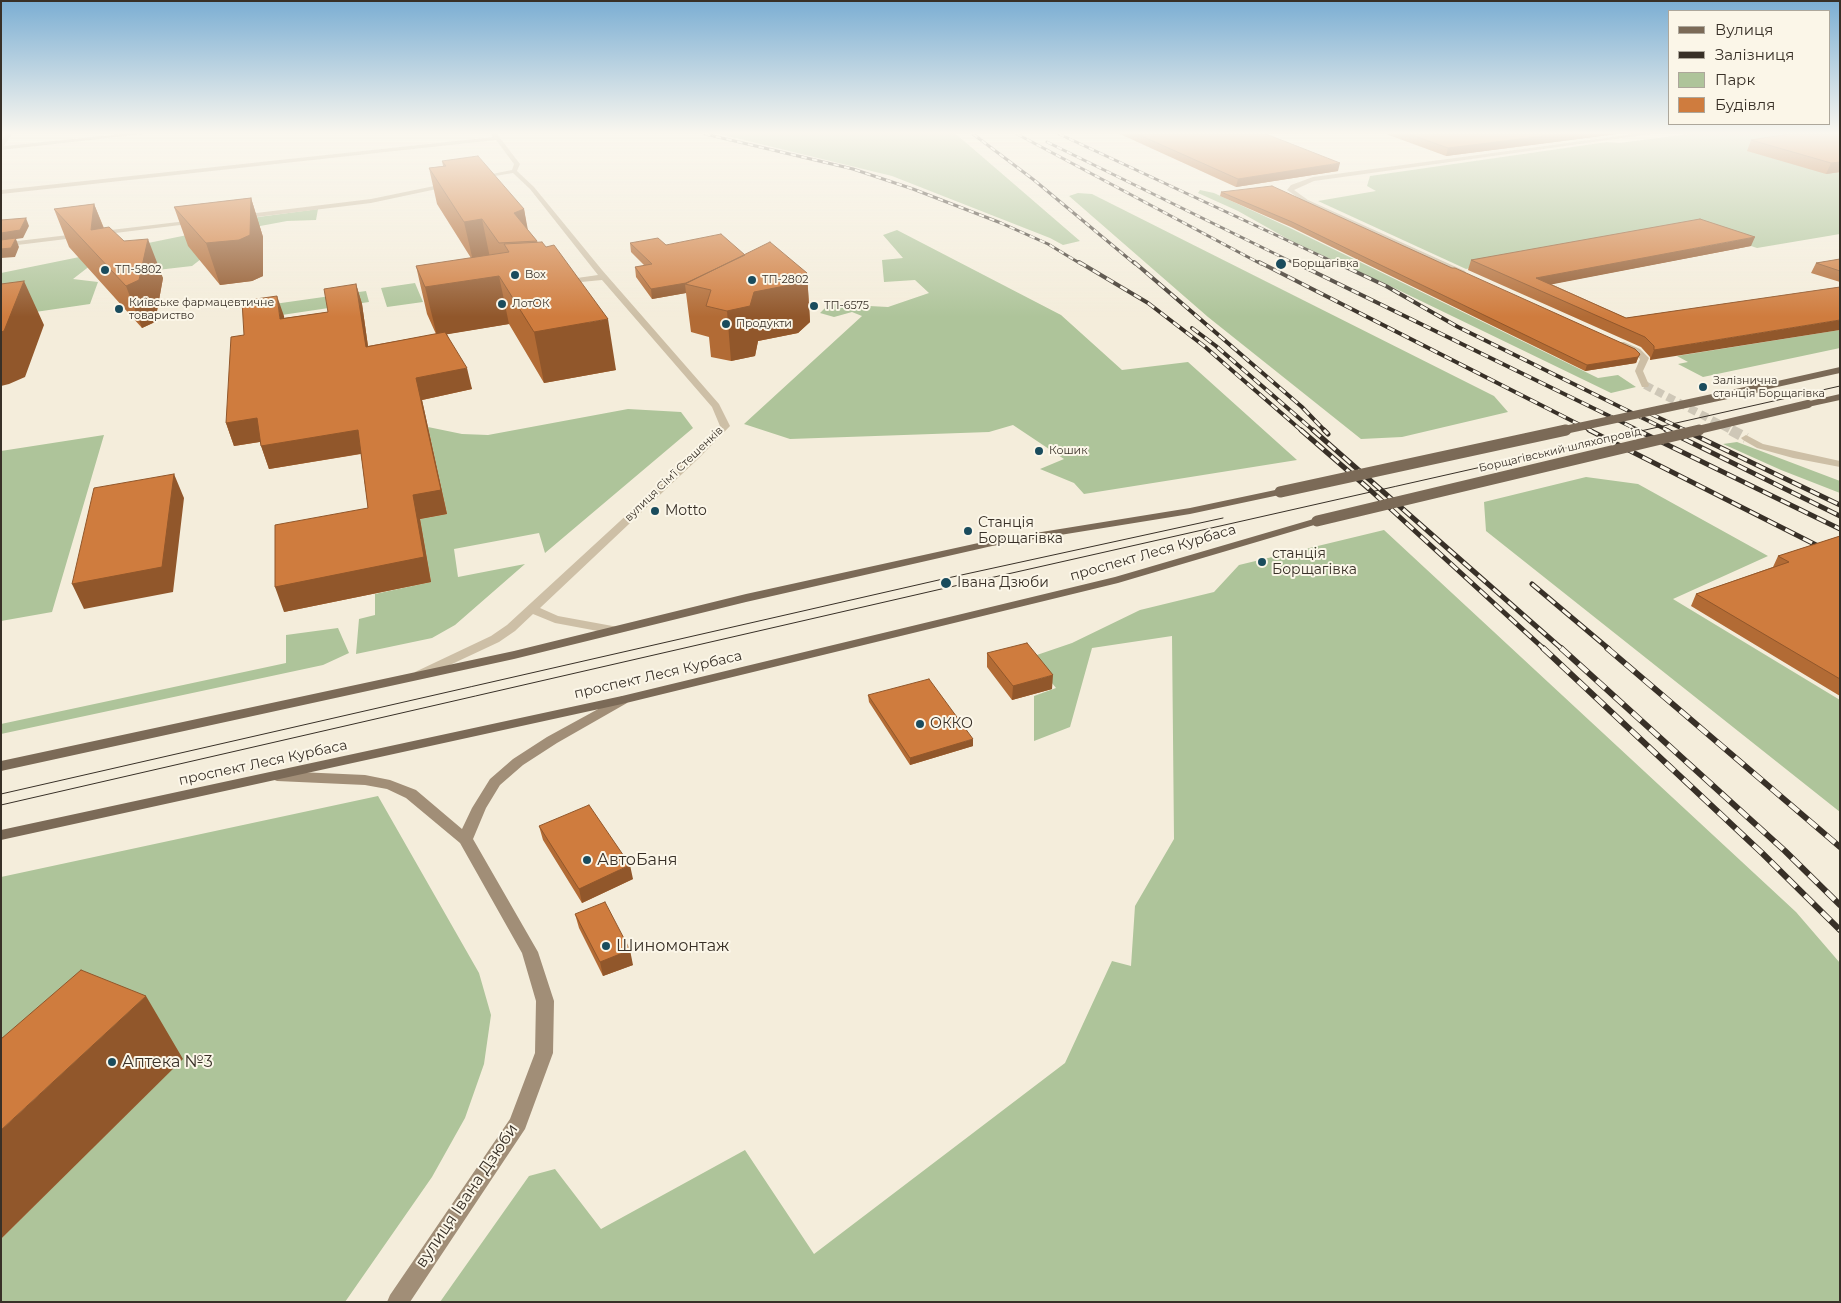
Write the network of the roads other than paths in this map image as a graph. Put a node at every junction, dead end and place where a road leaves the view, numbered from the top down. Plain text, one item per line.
1 (401, 195) edge
2 (538, 195) edge
3 (1295, 195) edge
4 (235, 217) edge
5 (206, 221) edge
6 (1, 245) edge
7 (604, 276) junction
8 (1470, 276) edge
9 (556, 283) edge
10 (1610, 339) edge
11 (1840, 370) edge
12 (1645, 385) dead end
13 (1840, 397) edge
14 (1746, 438) tunnel mouth
15 (1840, 464) edge
16 (1280, 492) joint
17 (1317, 521) joint
18 (533, 609) junction
19 (614, 630) junction
20 (419, 676) junction
21 (622, 700) junction
22 (1, 766) edge
23 (277, 776) junction
24 (2, 835) edge
25 (466, 838) junction
26 (396, 1302) edge

1 - 4 street
2 - 7 street, вулиця Сімʼї Стешенків
3 - 8 street
5 - 6 street
7 - 9 street
7 - 18 street, вулиця Сімʼї Стешенків
10 - 12 street
11 - 16 main road, Борщагівський шляхопровід, bridge
13 - 17 main road, Борщагівський шляхопровід, bridge
14 - 15 street
16 - 19 main road, проспект Леся Курбаса
17 - 21 main road, проспект Леся Курбаса
18 - 19 street
18 - 20 street, вулиця Сімʼї Стешенків
19 - 20 main road, проспект Леся Курбаса
20 - 22 main road, проспект Леся Курбаса
21 - 23 main road, проспект Леся Курбаса
21 - 25 main road
23 - 24 main road, проспект Леся Курбаса
23 - 25 main road, вулиця Івана Дзюби
25 - 26 main road, вулиця Івана Дзюби

